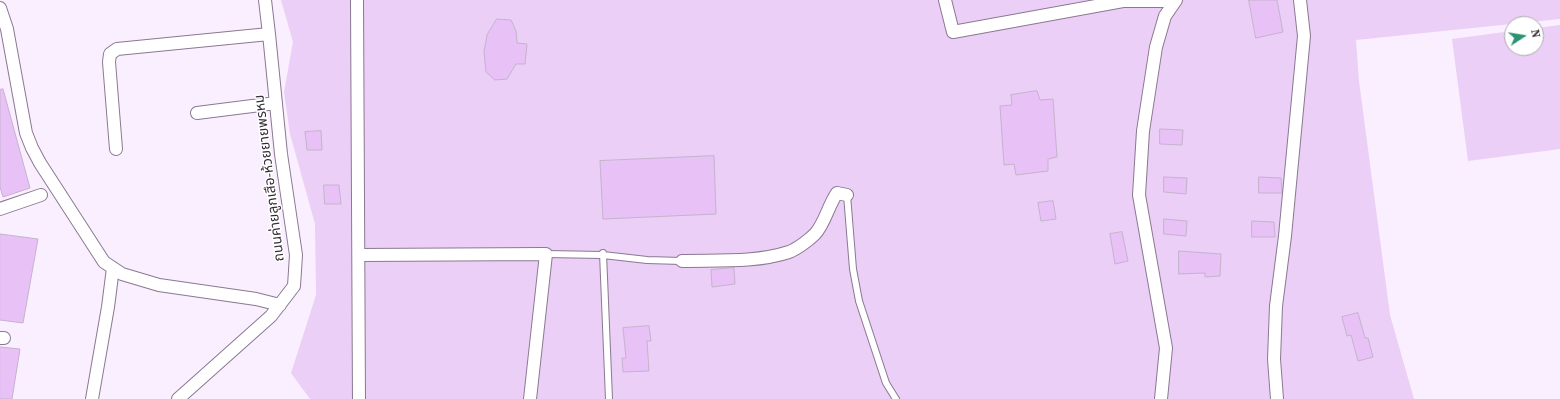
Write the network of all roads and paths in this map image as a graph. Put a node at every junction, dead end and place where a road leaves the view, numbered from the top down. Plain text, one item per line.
1 (265, 0) edge
2 (357, 0) edge
3 (945, 0) edge
4 (1175, 0) edge
5 (1300, 0) edge
6 (0, 8) edge
7 (269, 34) junction
8 (276, 102) junction
9 (197, 113) dead end
10 (116, 149) dead end
11 (847, 195) joint
12 (41, 196) dead end
13 (0, 209) edge
14 (546, 254) junction
15 (603, 254) junction
16 (359, 255) junction
17 (682, 261) joint
18 (113, 268) junction
19 (280, 304) junction
20 (92, 399) edge
21 (178, 399) edge
22 (359, 399) edge
23 (530, 399) edge
24 (609, 399) edge
25 (896, 399) edge
26 (1161, 399) edge
27 (1277, 399) edge

1 - 7 street, ถนนค่ายลูกเสึอ-ห้วยยายพรหม
2 - 16 street
3 - 4 street
4 - 26 street
5 - 27 street
6 - 18 street
7 - 8 street, ถนนค่ายลูกเสึอ-ห้วยยายพรหม
7 - 10 street
8 - 9 street
8 - 19 street, ถนนค่ายลูกเสึอ-ห้วยยายพรหม
11 - 17 street
11 - 25 lane
12 - 13 street
14 - 15 lane
14 - 16 street
14 - 23 street
15 - 17 lane
15 - 24 lane
16 - 22 street
18 - 19 street
18 - 20 street
19 - 21 street, ถนนค่ายลูกเสึอ-ห้วยยายพรหม

